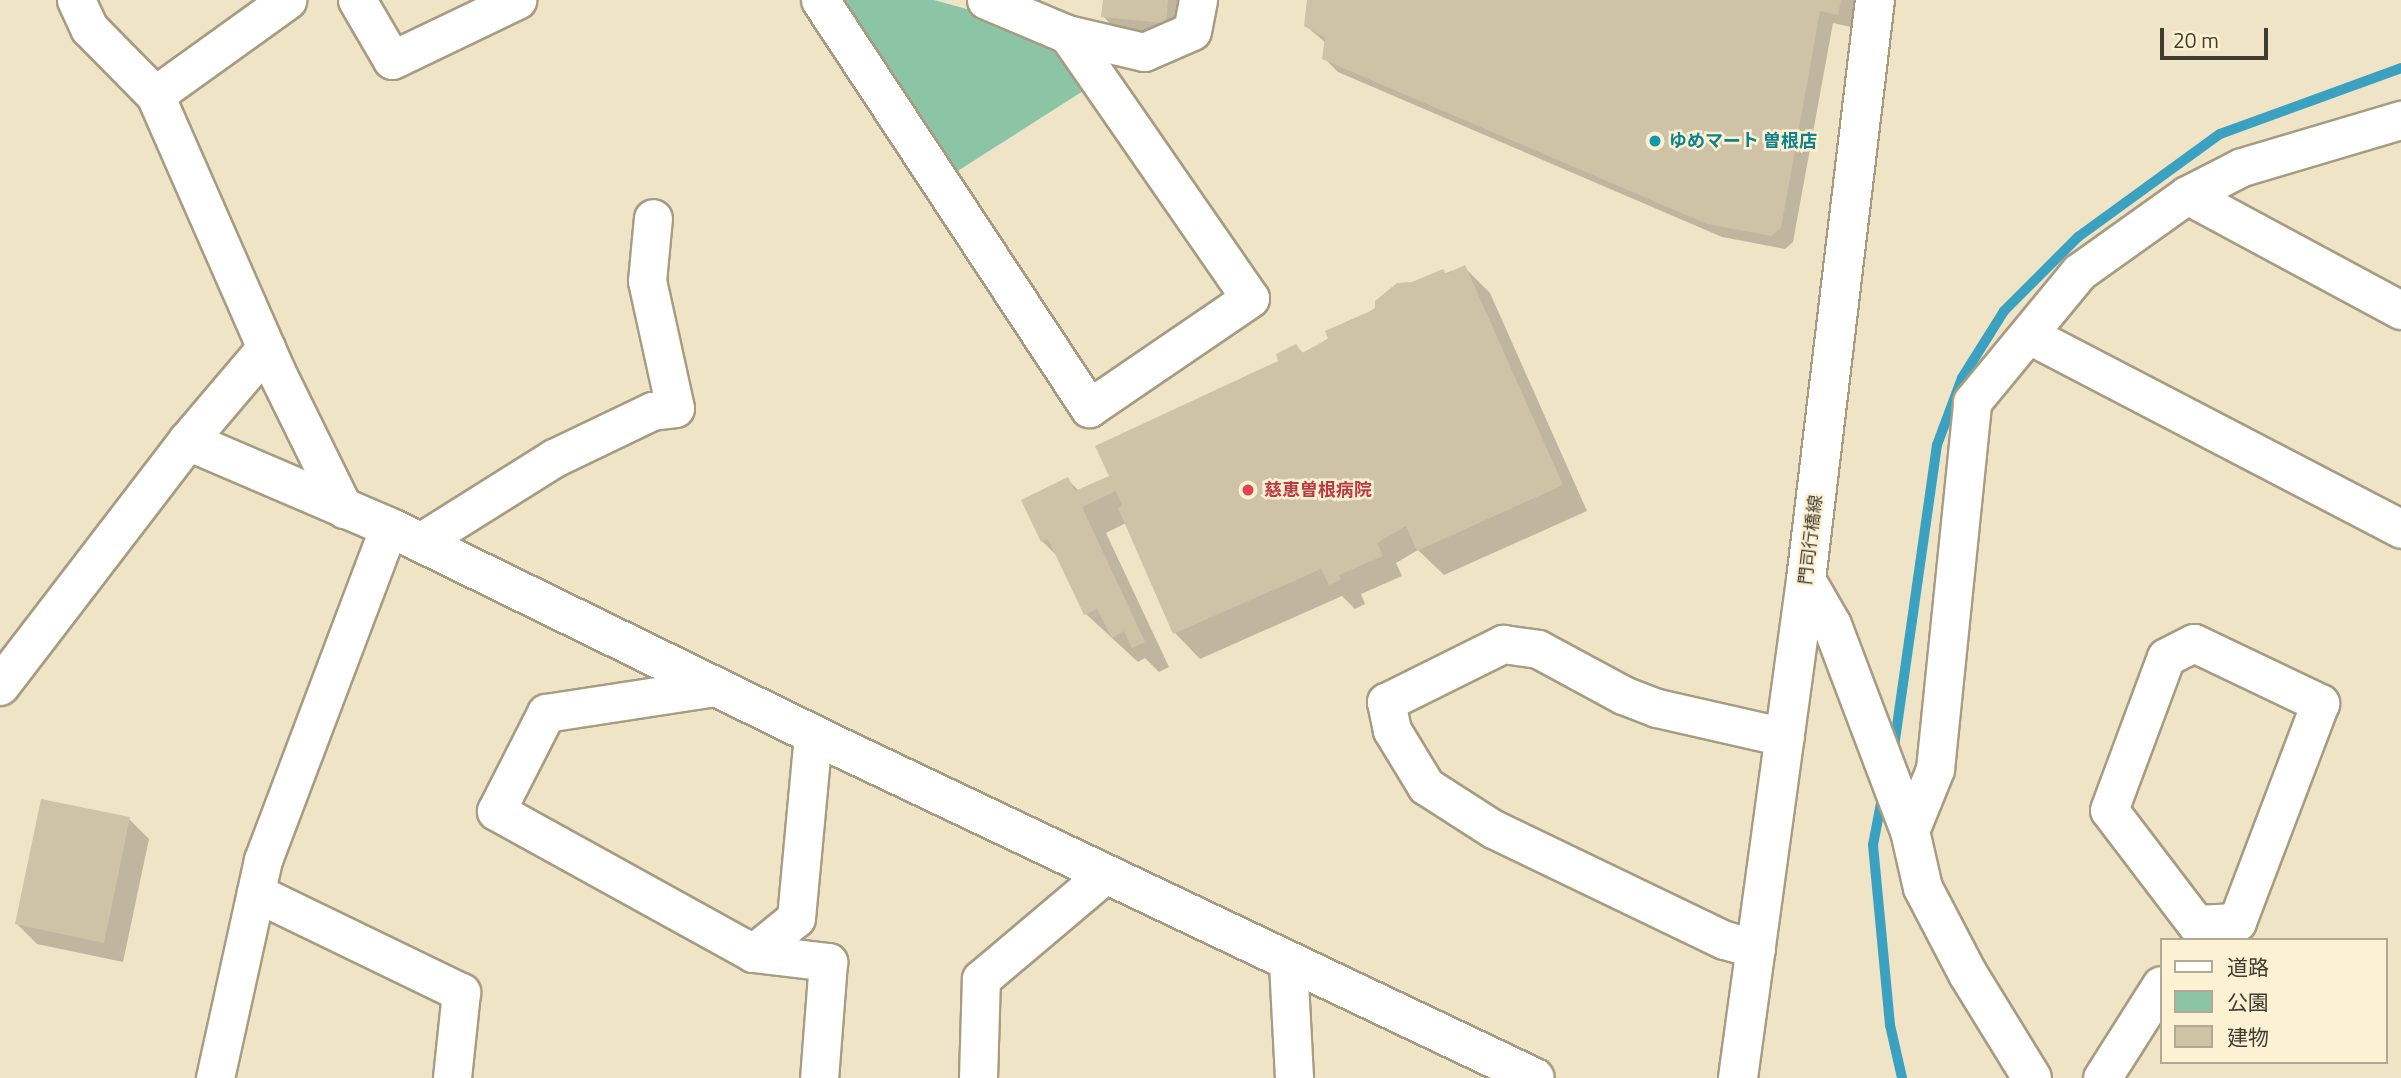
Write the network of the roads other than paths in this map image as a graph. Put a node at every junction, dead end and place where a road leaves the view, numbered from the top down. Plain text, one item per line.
1 (76, 0) edge
2 (287, 0) edge
3 (357, 0) edge
4 (517, 0) edge
5 (820, 0) edge
6 (986, 0) edge
7 (1198, 0) edge
8 (1875, 0) edge
9 (1067, 34) junction
10 (155, 95) junction
11 (2401, 120) edge
12 (2187, 195) junction
13 (653, 218) dead end
14 (2401, 310) edge
15 (2029, 335) junction
16 (266, 349) junction
17 (188, 441) junction
18 (344, 509) junction
19 (2401, 529) edge
20 (405, 535) junction
21 (1806, 580) junction
22 (0, 686) edge
23 (715, 687) junction
24 (813, 735) junction
25 (1784, 737) junction
26 (1907, 823) junction
27 (1104, 875) junction
28 (256, 893) junction
29 (2192, 932) edge
30 (1756, 949) junction
31 (753, 953) junction
32 (1288, 963) junction
33 (2160, 987) edge
34 (215, 1078) edge
35 (452, 1078) edge
36 (819, 1078) edge
37 (978, 1078) edge
38 (1294, 1078) edge
39 (1535, 1078) edge
40 (1738, 1078) edge
41 (2032, 1078) edge
42 (2102, 1078) edge

1 - 10 street
2 - 10 street
3 - 4 street
5 - 9 street
6 - 9 street
7 - 9 street
8 - 21 street, 門司行橋線
10 - 16 street
11 - 12 street
12 - 14 street
12 - 15 street
13 - 20 street
15 - 19 street
15 - 26 street
16 - 17 street
16 - 18 street
17 - 18 street
17 - 22 street
18 - 20 street
20 - 23 street
20 - 28 street
21 - 25 street, 門司行橋線
21 - 26 street
23 - 24 street
23 - 31 street
24 - 27 street
24 - 31 street
25 - 30 street, 門司行橋線
25 - 30 street
26 - 41 street
27 - 32 street
27 - 37 street
28 - 34 street
28 - 35 street
29 - 29 street
30 - 40 street, 門司行橋線
31 - 36 street
32 - 38 street
32 - 39 street
33 - 42 street

